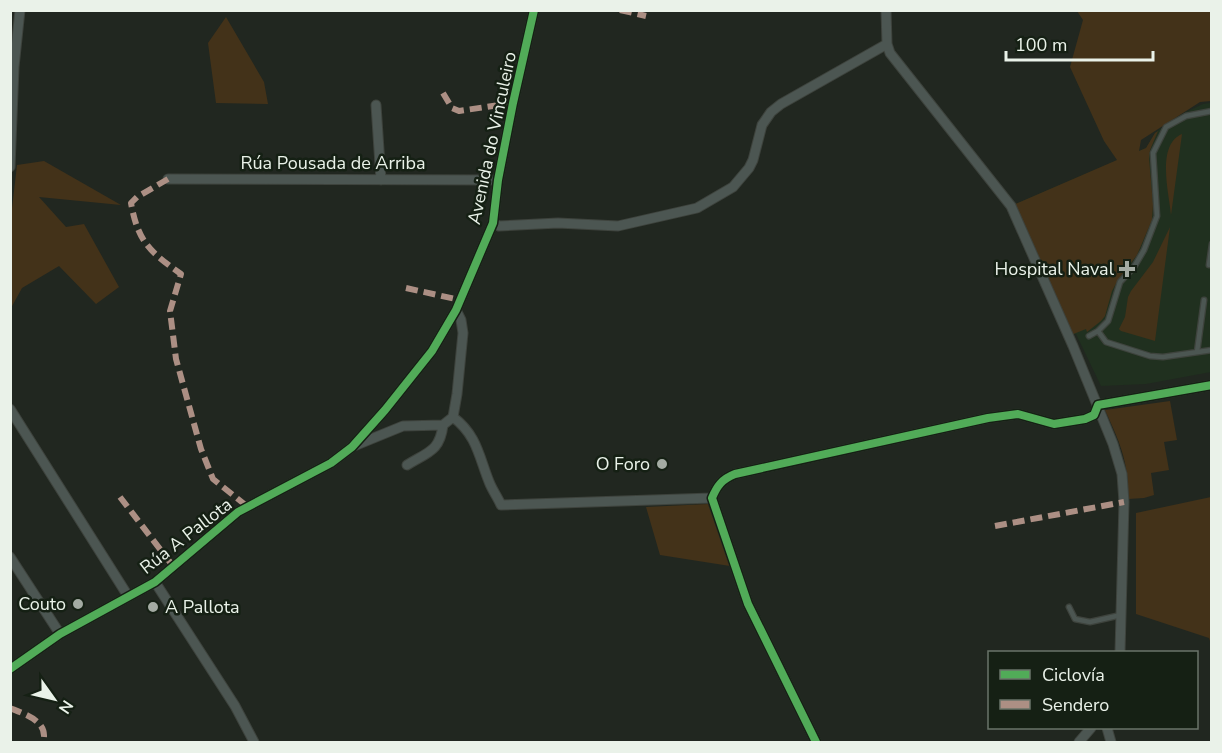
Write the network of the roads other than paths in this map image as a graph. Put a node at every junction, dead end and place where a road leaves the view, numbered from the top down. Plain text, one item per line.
1 (20, 10) edge
2 (534, 10) edge
3 (886, 10) edge
4 (887, 44) junction
5 (12, 67) edge
6 (376, 105) dead end
7 (1212, 111) edge
8 (10, 167) edge
9 (168, 179) dead end
10 (381, 180) junction
11 (498, 180) junction
12 (493, 223) junction
13 (1212, 244) edge
14 (1209, 265) dead end
15 (1204, 300) dead end
16 (456, 310) junction
17 (1098, 331) junction
18 (1089, 336) dead end
19 (1212, 350) edge
20 (1197, 352) junction
21 (1212, 385) edge
22 (1098, 405) junction
23 (10, 410) edge
24 (453, 417) junction
25 (443, 425) junction
26 (352, 447) junction
27 (407, 465) dead end
28 (712, 498) junction
29 (10, 557) edge
30 (155, 582) junction
31 (128, 596) junction
32 (1069, 607) dead end
33 (1121, 615) junction
34 (60, 634) junction
35 (1120, 651) edge
36 (10, 669) edge
37 (1090, 729) edge
38 (254, 742) edge
39 (816, 742) edge
40 (1080, 742) edge

1 - 5 street
2 - 11 street, Avenida do Vinculeiro
3 - 4 street
4 - 12 street
4 - 22 street
5 - 8 street
6 - 10 street
7 - 17 lane
9 - 10 street, Rúa Pousada de Arriba
10 - 11 street, Rúa Pousada de Arriba
11 - 12 street, Avenida do Vinculeiro
12 - 16 street, Avenida do Vinculeiro
13 - 14 lane
15 - 20 lane
16 - 24 street
16 - 26 street, Avenida do Vinculeiro
17 - 18 lane
17 - 20 lane
19 - 20 lane
21 - 22 street
22 - 28 street
22 - 33 street
23 - 31 street
24 - 25 street
24 - 28 street
25 - 26 street
25 - 27 street
26 - 30 street, Rúa A Pallota
28 - 39 street
29 - 34 street
30 - 31 street, Rúa A Pallota
30 - 38 street
31 - 34 street, Rúa A Pallota
32 - 33 lane
33 - 35 street
34 - 36 street, Rúa A Pallota
37 - 40 street

